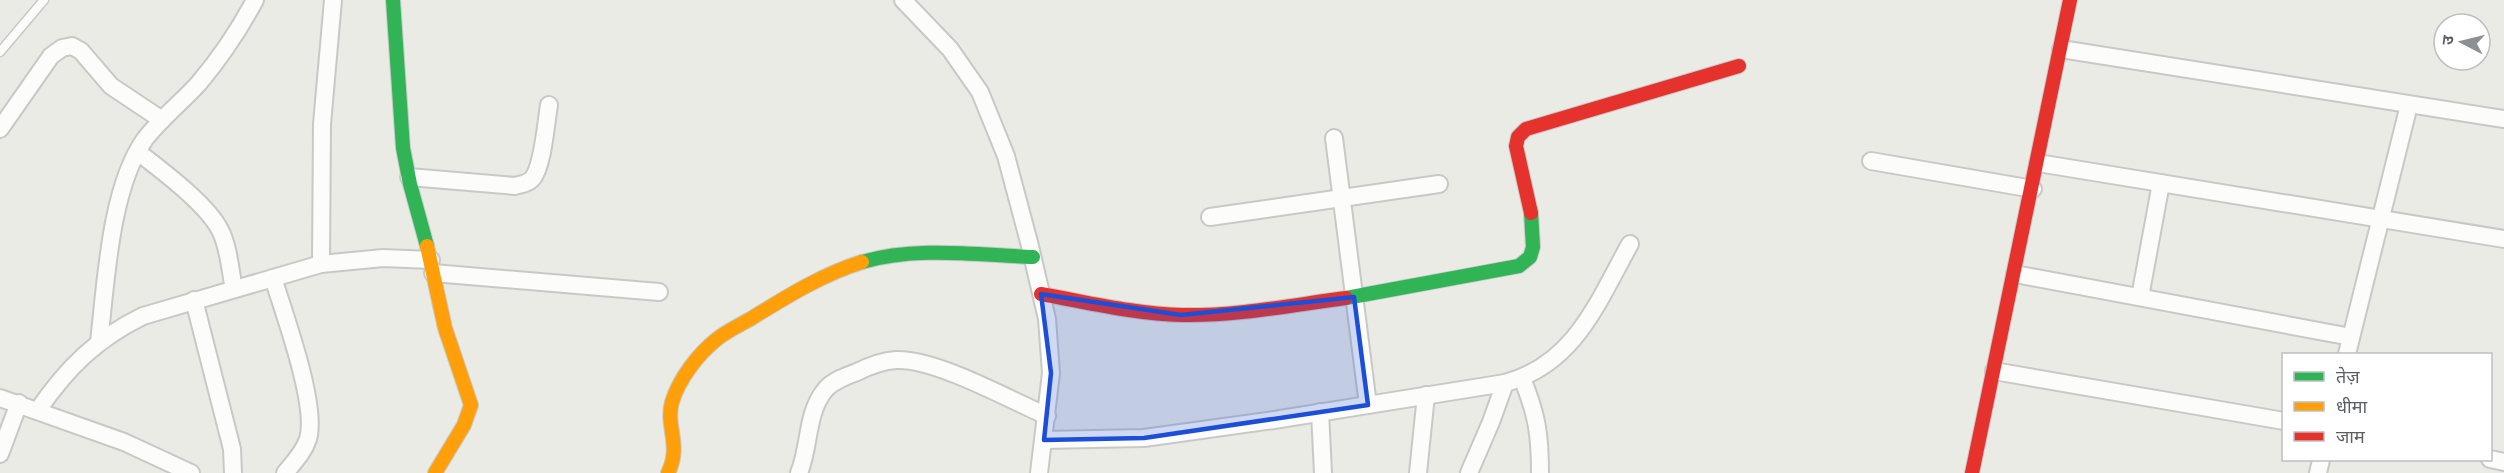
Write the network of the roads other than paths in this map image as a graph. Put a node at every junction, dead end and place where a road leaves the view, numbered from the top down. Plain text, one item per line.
1 (44, 0) edge
2 (255, 0) edge
3 (333, 0) edge
4 (393, 0) edge
5 (903, 0) edge
6 (2070, 0) edge
7 (2061, 49) junction
8 (0, 52) edge
9 (1739, 66) dead end
10 (549, 105) dead end
11 (2409, 105) junction
12 (2504, 119) edge
13 (162, 120) junction
14 (0, 129) edge
15 (1334, 138) dead end
16 (138, 152) junction
17 (1871, 161) dead end
18 (2038, 163) junction
19 (409, 177) junction
20 (2161, 183) junction
21 (1439, 184) dead end
22 (2033, 189) junction
23 (1341, 199) junction
24 (1210, 217) dead end
25 (2381, 218) junction
26 (2504, 239) edge
27 (1630, 244) dead end
28 (1033, 257) junction
29 (321, 264) junction
30 (432, 266) junction
31 (2015, 274) junction
32 (273, 278) junction
33 (234, 289) junction
34 (659, 292) dead end
35 (1041, 294) junction
36 (1353, 297) junction
37 (2140, 297) junction
38 (194, 300) junction
39 (2351, 337) junction
40 (99, 342) junction
41 (2347, 353) edge
42 (1994, 371) junction
43 (1522, 378) junction
44 (1505, 383) junction
45 (1426, 395) junction
46 (0, 398) edge
47 (19, 403) junction
48 (1368, 405) junction
49 (38, 410) junction
50 (1320, 412) junction
51 (1047, 416) junction
52 (2282, 421) edge
53 (1044, 440) junction
54 (0, 454) edge
55 (191, 473) edge
56 (233, 473) edge
57 (285, 473) edge
58 (435, 473) edge
59 (669, 473) edge
60 (799, 473) edge
61 (1039, 473) edge
62 (1323, 473) edge
63 (1418, 473) edge
64 (1469, 473) edge
65 (1540, 473) edge
66 (1972, 473) edge

1 - 8 lane
2 - 13 street
3 - 29 street
4 - 19 street
5 - 28 street
6 - 7 street
7 - 11 street
7 - 18 street
9 - 36 street
10 - 19 street
11 - 12 street
11 - 25 street
13 - 14 street
13 - 16 street
15 - 23 street
16 - 33 street
16 - 40 street
17 - 22 street
18 - 20 street
18 - 22 street
19 - 30 street
20 - 25 street
20 - 37 street
21 - 23 street
22 - 31 street
23 - 24 street
23 - 36 street
25 - 26 street
25 - 39 street
27 - 43 street
28 - 35 street
28 - 59 street
29 - 30 street
29 - 32 street
30 - 34 street
30 - 58 street
31 - 37 street
31 - 42 street
32 - 33 street
32 - 57 street
33 - 38 street
35 - 36 street
35 - 51 street
36 - 48 street
37 - 39 street
38 - 40 street
38 - 56 street
39 - 41 street
40 - 49 street
42 - 52 street
42 - 66 street
43 - 44 street
43 - 65 street
44 - 45 street
44 - 64 street
45 - 48 street
45 - 63 street
46 - 47 street
47 - 49 street
47 - 54 street
48 - 50 street
49 - 55 street
50 - 53 street
50 - 62 street
51 - 53 street
51 - 60 street
53 - 61 street

